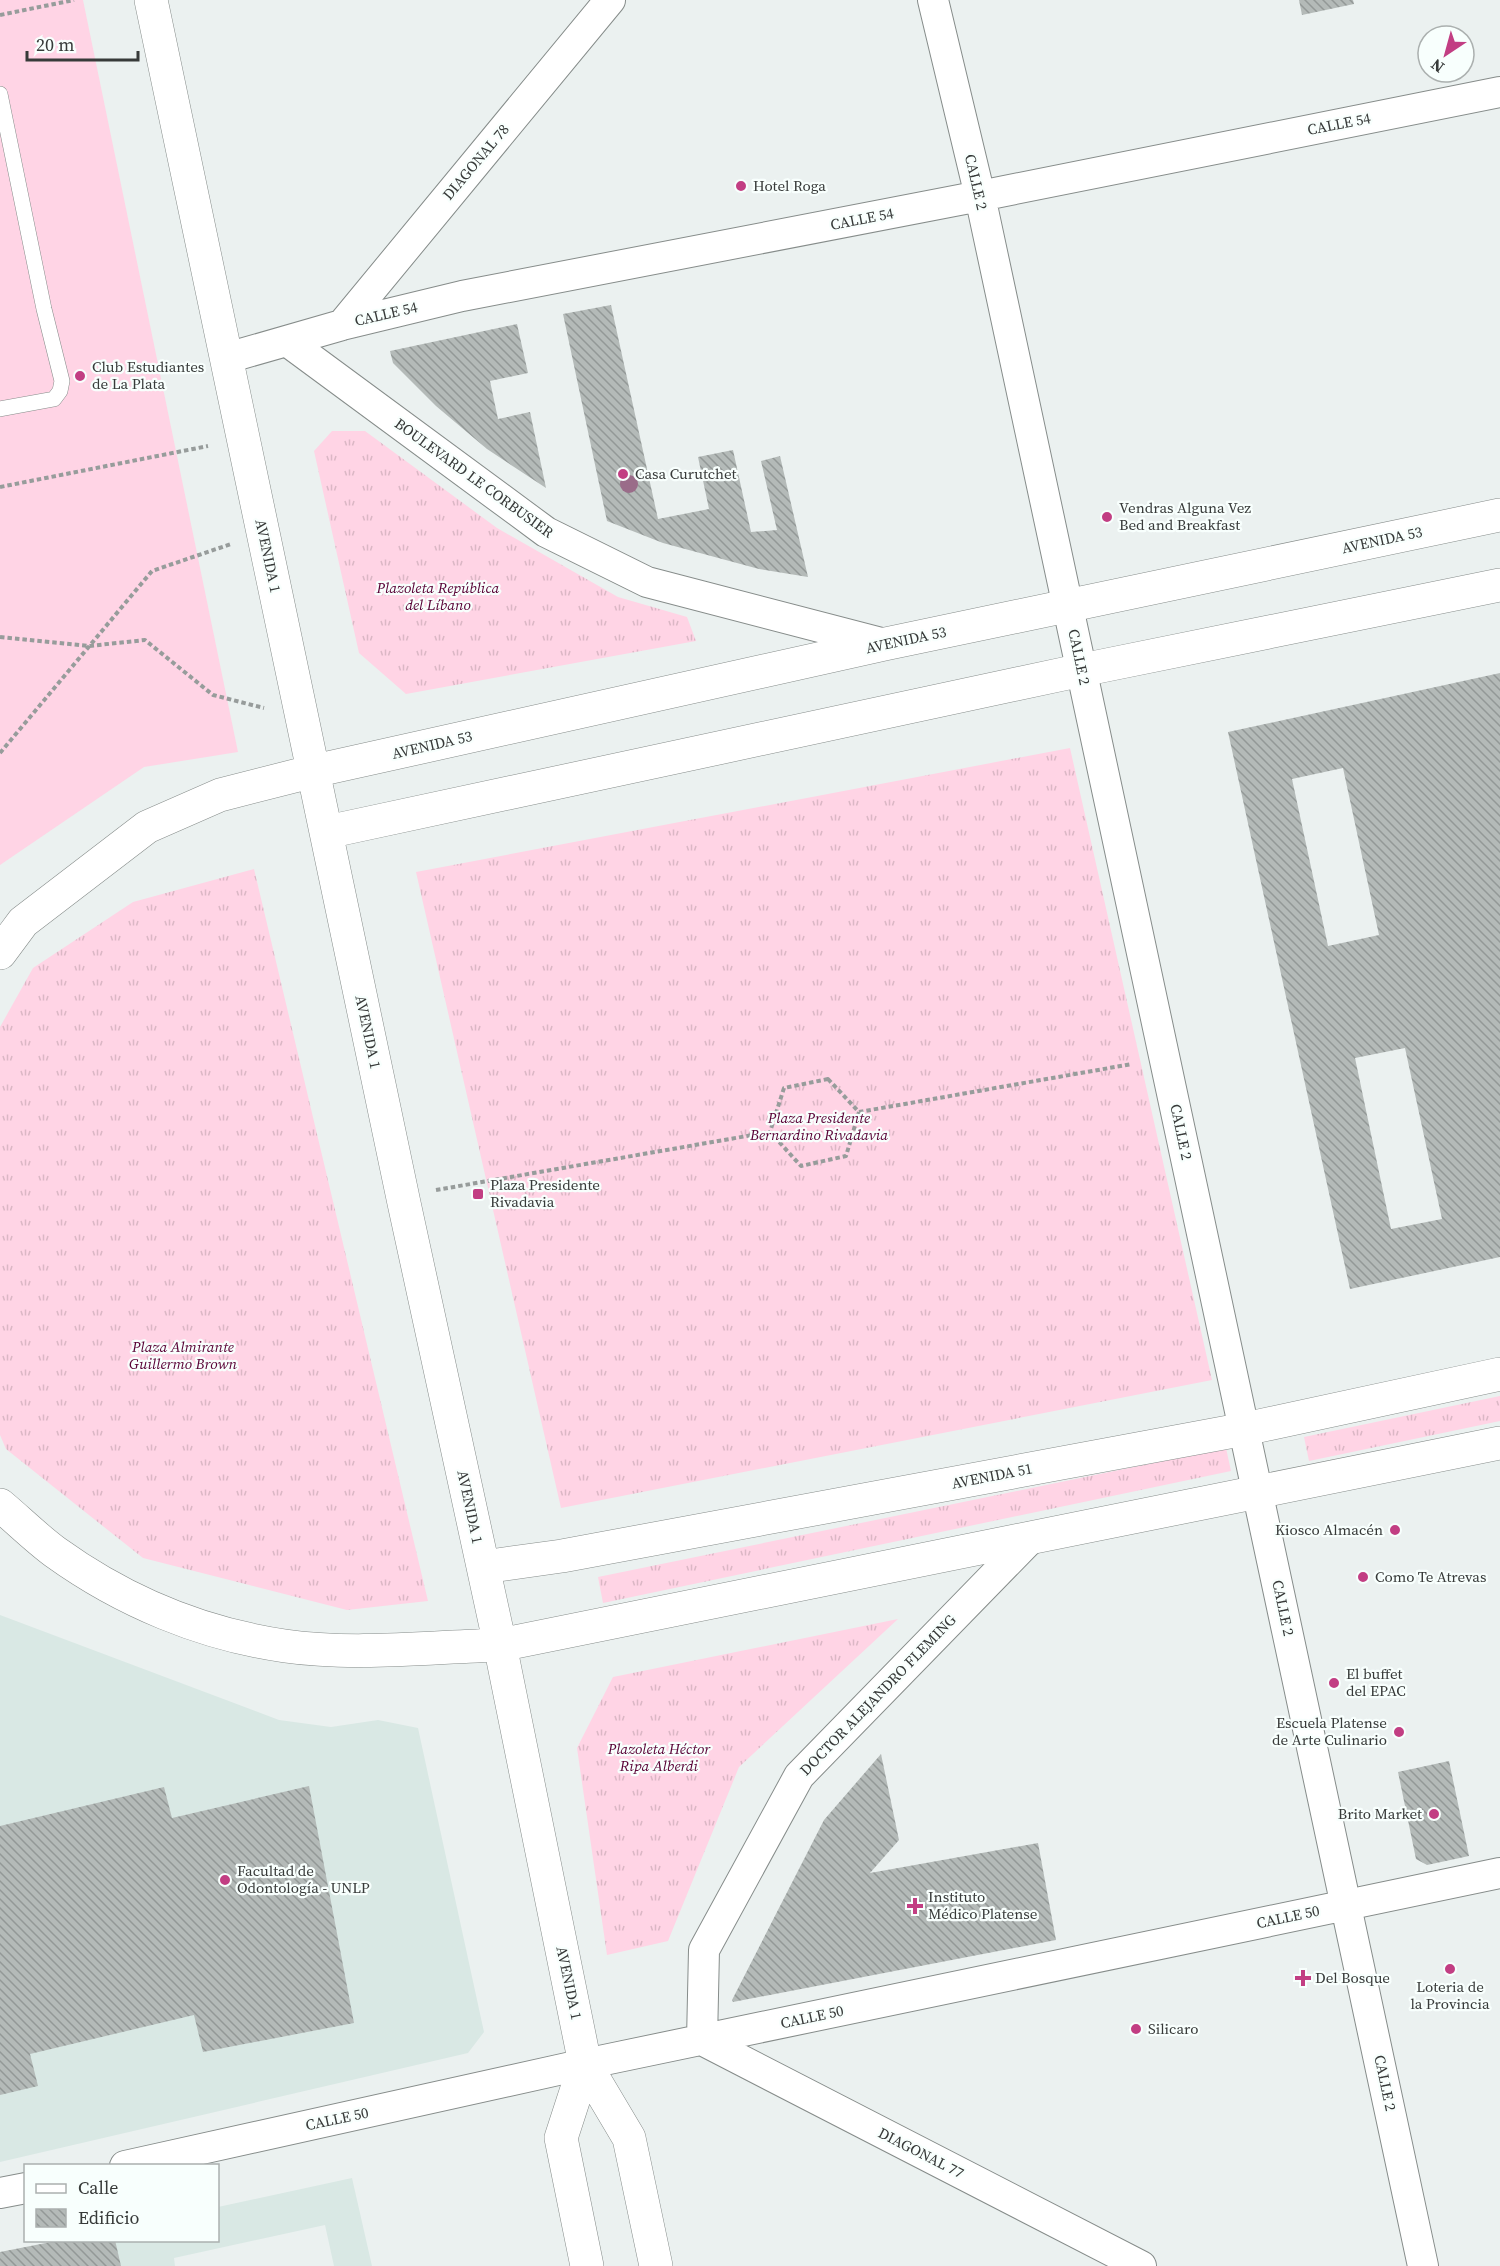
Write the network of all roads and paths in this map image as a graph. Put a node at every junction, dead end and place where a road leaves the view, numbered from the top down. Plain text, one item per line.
1 (74, 0) edge
2 (152, 0) edge
3 (610, 0) edge
4 (933, 0) edge
5 (0, 15) edge
6 (1500, 92) edge
7 (0, 94) edge
8 (5, 136) edge
9 (980, 196) junction
10 (342, 325) junction
11 (287, 341) junction
12 (227, 358) junction
13 (0, 410) edge
14 (244, 439) junction
15 (0, 487) edge
16 (1500, 515) edge
17 (263, 533) junction
18 (1500, 585) edge
19 (1068, 606) junction
20 (0, 637) edge
21 (885, 644) junction
22 (89, 646) junction
23 (1082, 670) junction
24 (303, 718) junction
25 (0, 753) edge
26 (314, 771) junction
27 (327, 832) junction
28 (0, 953) edge
29 (1165, 1058) junction
30 (860, 1112) junction
31 (770, 1132) junction
32 (402, 1195) junction
33 (1500, 1374) edge
34 (1245, 1429) junction
35 (1500, 1443) edge
36 (1258, 1492) junction
37 (0, 1505) edge
38 (1032, 1537) junction
39 (483, 1567) junction
40 (500, 1646) junction
41 (1500, 1873) edge
42 (1347, 1905) junction
43 (702, 2040) junction
44 (585, 2064) junction
45 (134, 2164) edge
46 (24, 2188) edge
47 (0, 2193) edge
48 (587, 2266) edge
49 (656, 2266) edge
50 (1141, 2266) edge
51 (1423, 2266) edge

1 - 5 path
2 - 12 street, AVENIDA 1
3 - 10 street, DIAGONAL 78
4 - 9 street, CALLE 2
6 - 9 street, CALLE 54
7 - 8 lane
8 - 13 lane
9 - 10 street, CALLE 54
9 - 19 street, CALLE 2
10 - 11 street, CALLE 54
11 - 12 street, CALLE 54
11 - 21 street, BOULEVARD LE CORBUSIER
12 - 14 street, AVENIDA 1
14 - 15 path
14 - 17 street, AVENIDA 1
16 - 19 street, AVENIDA 53
17 - 22 path
17 - 24 street, AVENIDA 1
18 - 23 street
19 - 21 street, AVENIDA 53
19 - 23 street, CALLE 2
20 - 22 path
21 - 26 street, AVENIDA 53
22 - 24 path
22 - 25 path
23 - 27 street
23 - 29 street, CALLE 2
24 - 26 street, AVENIDA 1
26 - 27 street, AVENIDA 1
26 - 28 street
27 - 32 street, AVENIDA 1
29 - 30 path
29 - 34 street, CALLE 2
30 - 31 path
30 - 31 path
31 - 32 path
32 - 39 street, AVENIDA 1
33 - 34 street, AVENIDA 51
34 - 36 street, CALLE 2
34 - 39 street, AVENIDA 51
35 - 36 street
36 - 38 street
36 - 42 street, CALLE 2
37 - 40 street
38 - 40 street
38 - 43 street, DOCTOR ALEJANDRO FLEMING
39 - 40 street, AVENIDA 1
40 - 44 street, AVENIDA 1
41 - 42 street, CALLE 50
42 - 43 street, CALLE 50
42 - 51 street, CALLE 2
43 - 44 street, CALLE 50
43 - 50 street, DIAGONAL 77
44 - 45 street, CALLE 50
44 - 48 street, AVENIDA 1
44 - 49 street, AVENIDA 1
46 - 47 street

